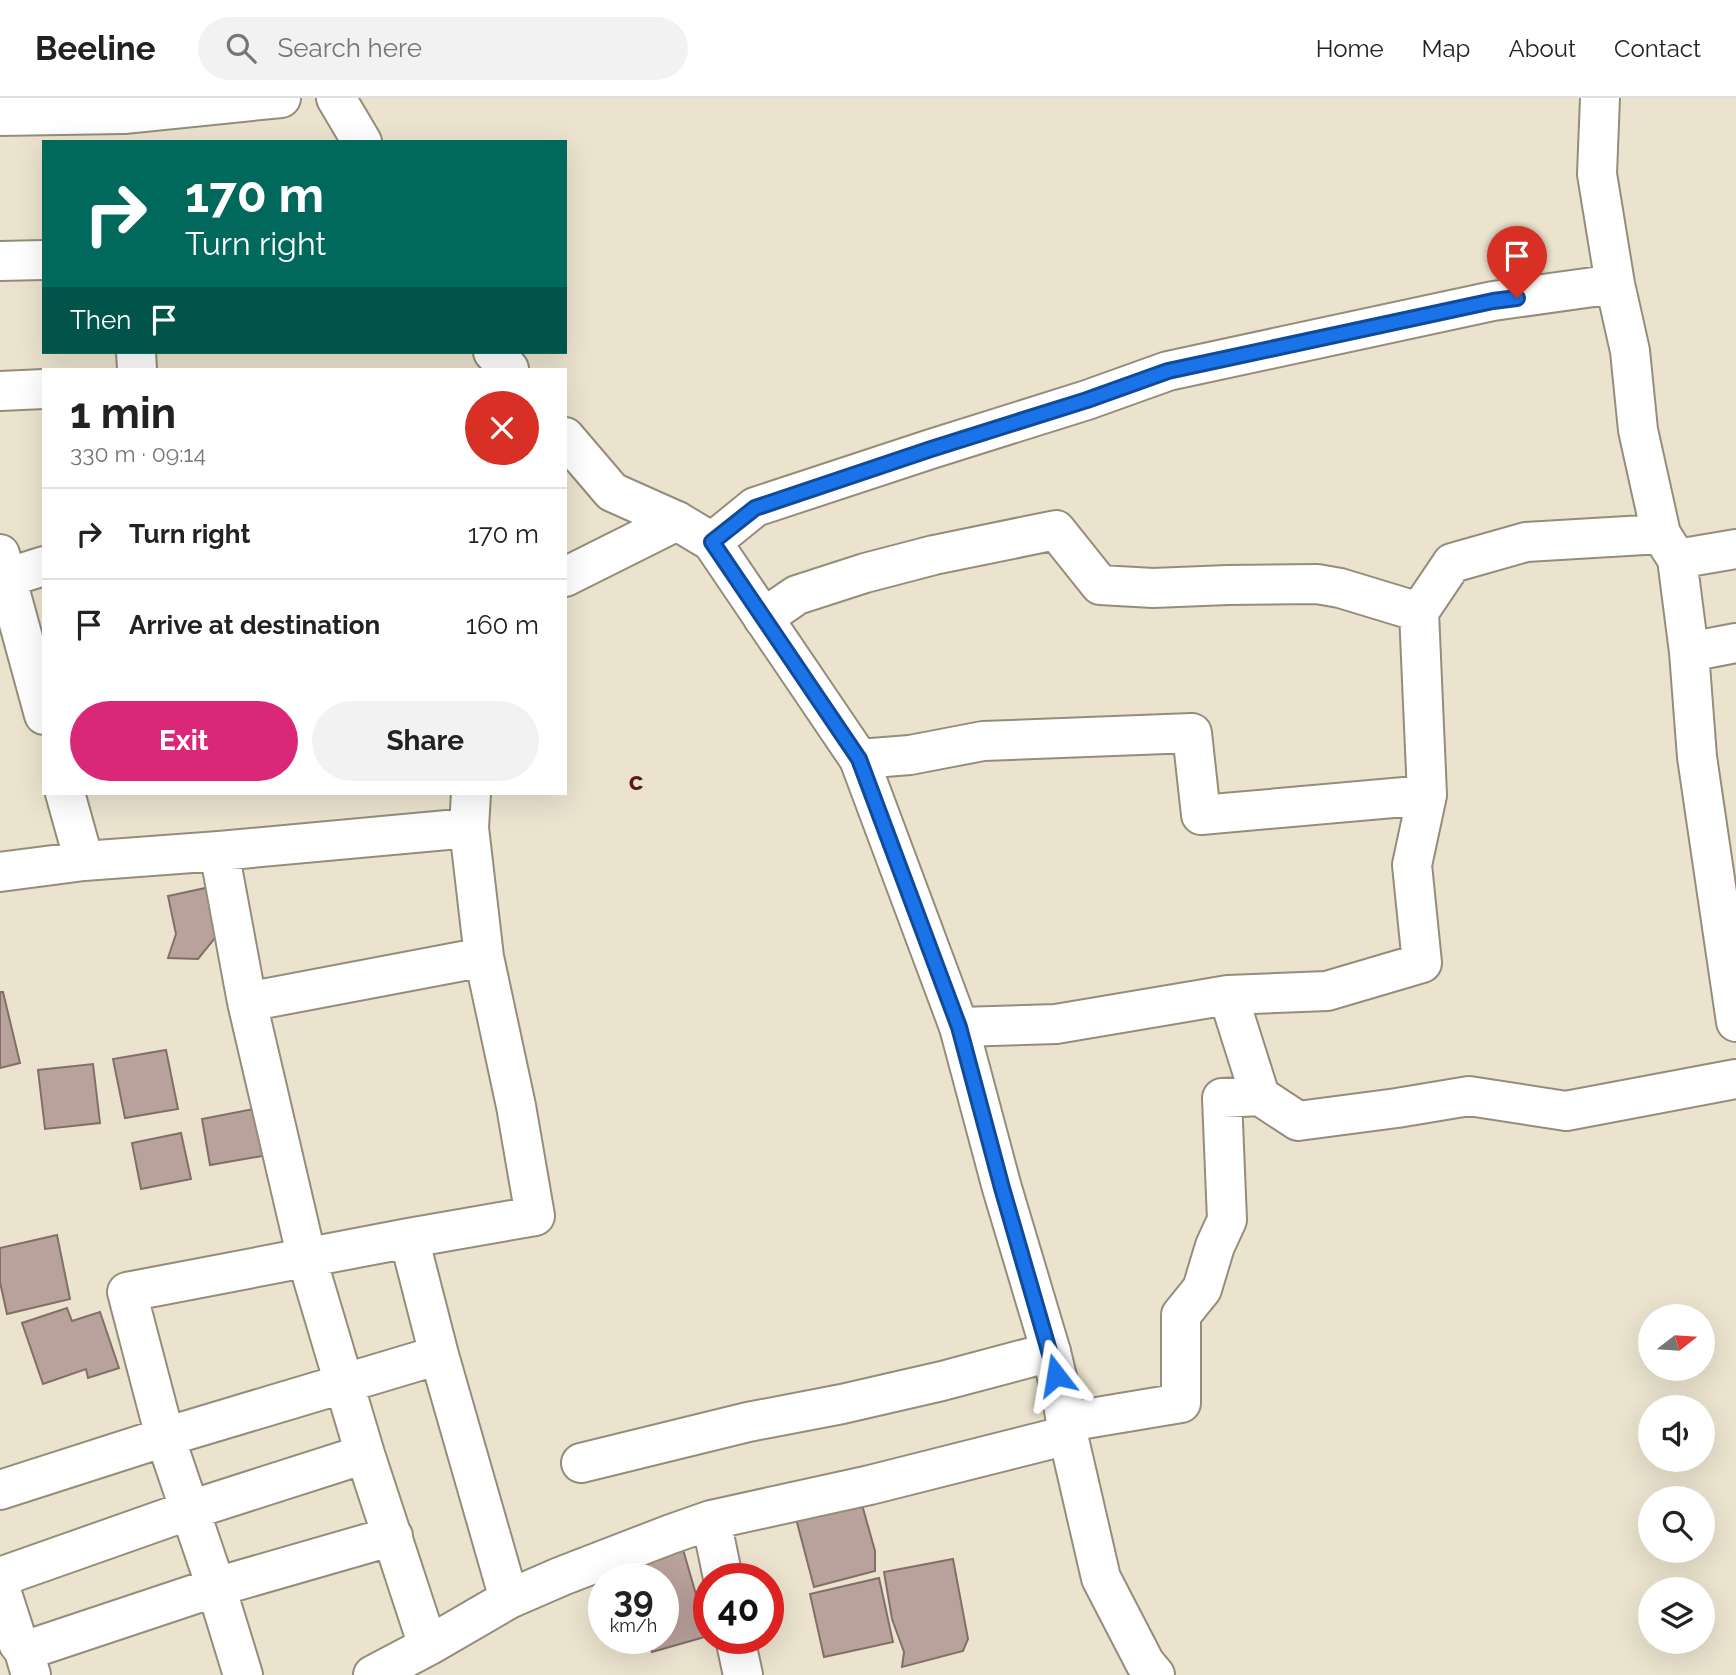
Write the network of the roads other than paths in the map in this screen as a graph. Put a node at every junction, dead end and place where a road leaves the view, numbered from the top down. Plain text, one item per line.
1 (281, 98) edge
2 (336, 98) edge
3 (1600, 98) edge
4 (0, 116) edge
5 (124, 118) edge
6 (361, 140) edge
7 (42, 260) edge
8 (0, 261) edge
9 (1615, 284) junction
10 (496, 354) edge
11 (508, 368) edge
12 (42, 389) edge
13 (0, 391) edge
14 (567, 438) edge
15 (677, 521) junction
16 (712, 542) junction
17 (1669, 546) junction
18 (1736, 549) edge
19 (3, 566) edge
20 (42, 566) edge
21 (567, 575) edge
22 (1419, 612) junction
23 (763, 618) junction
24 (1736, 643) edge
25 (1689, 652) junction
26 (42, 708) edge
27 (859, 759) junction
28 (66, 795) edge
29 (1427, 795) junction
30 (470, 811) edge
31 (219, 851) junction
32 (84, 861) junction
33 (0, 872) edge
34 (484, 957) junction
35 (1228, 995) junction
36 (247, 1002) junction
37 (1736, 1022) edge
38 (959, 1027) junction
39 (1736, 1079) edge
40 (1260, 1096) junction
41 (409, 1238) junction
42 (307, 1259) junction
43 (1051, 1352) junction
44 (439, 1355) junction
45 (344, 1384) junction
46 (1067, 1428) junction
47 (165, 1437) junction
48 (365, 1454) junction
49 (581, 1463) dead end
50 (0, 1490) edge
51 (190, 1510) junction
52 (711, 1520) junction
53 (393, 1536) junction
54 (720, 1563) edge
55 (0, 1577) edge
56 (0, 1587) edge
57 (216, 1587) junction
58 (509, 1599) junction
59 (428, 1646) junction
60 (738, 1654) edge
61 (27, 1663) edge
62 (243, 1675) edge
63 (373, 1675) edge
64 (743, 1675) edge
65 (1155, 1675) edge

1 - 5 street
2 - 6 street
3 - 9 street
4 - 5 street
7 - 8 street
9 - 16 street
9 - 17 street
10 - 11 street
12 - 13 street
14 - 15 street
15 - 16 street
15 - 21 street
16 - 23 street
17 - 18 street
17 - 22 street
17 - 25 street
19 - 20 street
19 - 26 street
22 - 23 street
22 - 29 street
23 - 27 street
24 - 25 street
25 - 37 street
27 - 29 street
27 - 38 street
28 - 32 street
29 - 35 street
30 - 31 street
30 - 34 street
31 - 32 street
31 - 36 street
32 - 33 street
34 - 36 street
34 - 41 street
35 - 38 street
35 - 40 street
36 - 42 street
38 - 43 street
39 - 40 street
40 - 46 street
41 - 42 street
41 - 44 street
42 - 45 street
42 - 47 street
43 - 46 street
43 - 49 street
44 - 45 street
44 - 58 street
45 - 47 street
45 - 48 street
46 - 52 street
46 - 65 street
47 - 50 street
47 - 51 street
48 - 51 street
48 - 53 street
51 - 55 street
51 - 57 street
52 - 54 street
52 - 58 street
53 - 57 street
53 - 59 street
56 - 61 street
57 - 61 street
57 - 62 street
58 - 59 street
59 - 63 street
60 - 64 street

